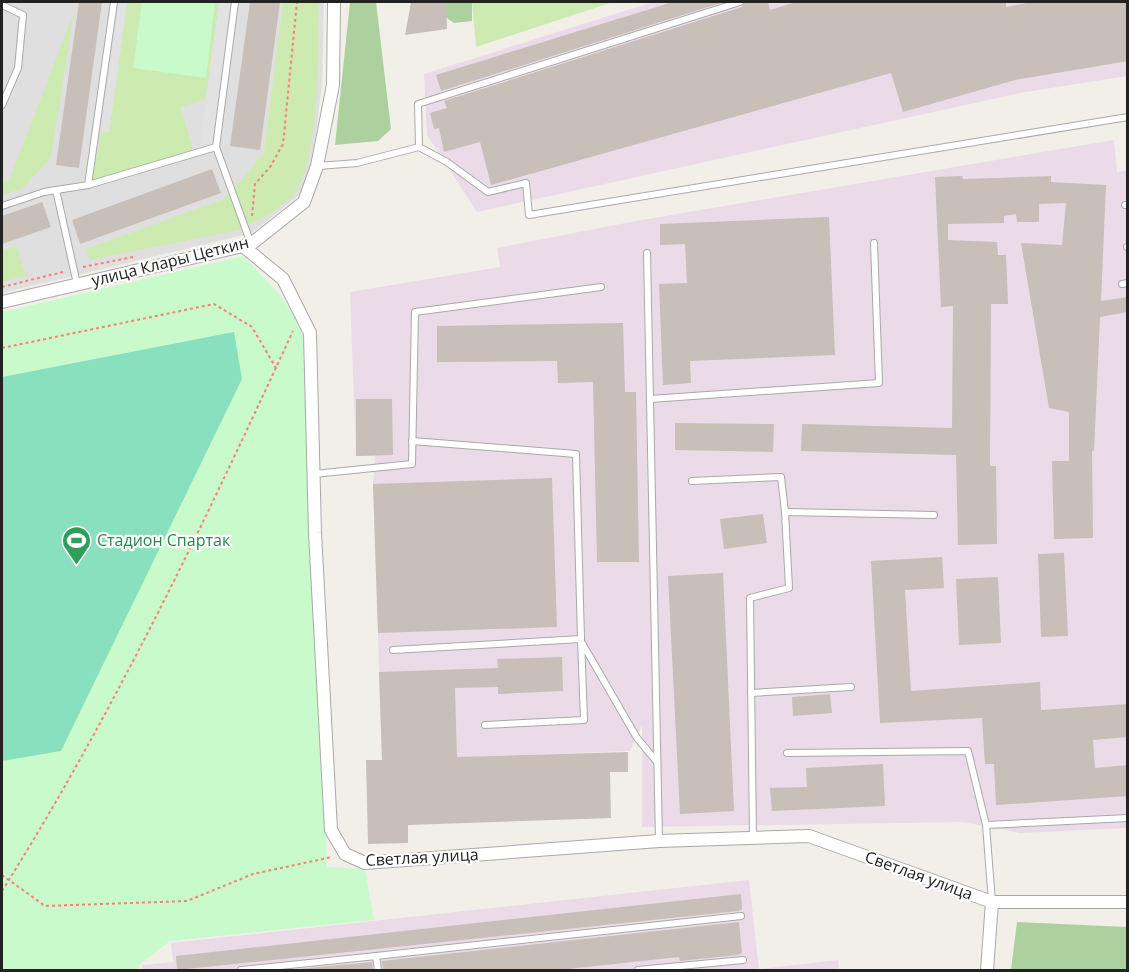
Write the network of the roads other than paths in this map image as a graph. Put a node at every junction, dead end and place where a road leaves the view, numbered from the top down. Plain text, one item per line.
1 (114, 2) edge
2 (235, 2) edge
3 (334, 2) edge
4 (740, 2) edge
5 (2, 5) edge
6 (2, 102) edge
7 (1128, 117) edge
8 (216, 147) junction
9 (419, 147) junction
10 (317, 166) junction
11 (88, 185) junction
12 (56, 190) junction
13 (2, 206) edge
14 (247, 241) junction
15 (874, 243) dead end
16 (647, 253) dead end
17 (77, 284) junction
18 (601, 287) dead end
19 (2, 302) edge
20 (650, 399) junction
21 (412, 441) junction
22 (314, 474) junction
23 (692, 481) dead end
24 (785, 512) junction
25 (934, 515) dead end
26 (581, 639) junction
27 (393, 650) dead end
28 (851, 687) dead end
29 (751, 693) junction
30 (485, 725) dead end
31 (787, 753) dead end
32 (657, 762) junction
33 (1128, 818) edge
34 (986, 825) junction
35 (753, 838) junction
36 (659, 841) junction
37 (992, 902) junction
38 (1128, 902) edge
39 (741, 916) dead end
40 (376, 956) junction
41 (743, 960) dead end
42 (241, 970) edge
43 (378, 970) edge
44 (638, 970) edge
45 (987, 970) edge

1 - 11 lane
2 - 8 lane
3 - 10 street, улица Клары Цеткин
4 - 9 lane
5 - 6 lane
7 - 9 lane
8 - 11 lane
8 - 14 lane
9 - 10 lane
10 - 14 street, улица Клары Цеткин
11 - 12 lane
12 - 13 lane
12 - 17 lane
14 - 17 street, улица Клары Цеткин
14 - 22 street, Светлая улица
15 - 20 lane
16 - 20 lane
17 - 19 street, улица Клары Цеткин
18 - 21 lane
20 - 32 lane
21 - 22 lane
21 - 26 lane
22 - 36 street, Светлая улица
23 - 24 lane
24 - 25 lane
24 - 29 lane
26 - 27 lane
26 - 30 lane
26 - 32 lane
28 - 29 lane
29 - 35 lane
31 - 34 lane
32 - 36 lane
33 - 34 lane
34 - 37 lane
35 - 36 street, Светлая улица
35 - 37 street, Светлая улица
37 - 38 street, Светлая улица
37 - 45 street
39 - 40 lane
40 - 42 lane
40 - 43 lane
41 - 44 lane

